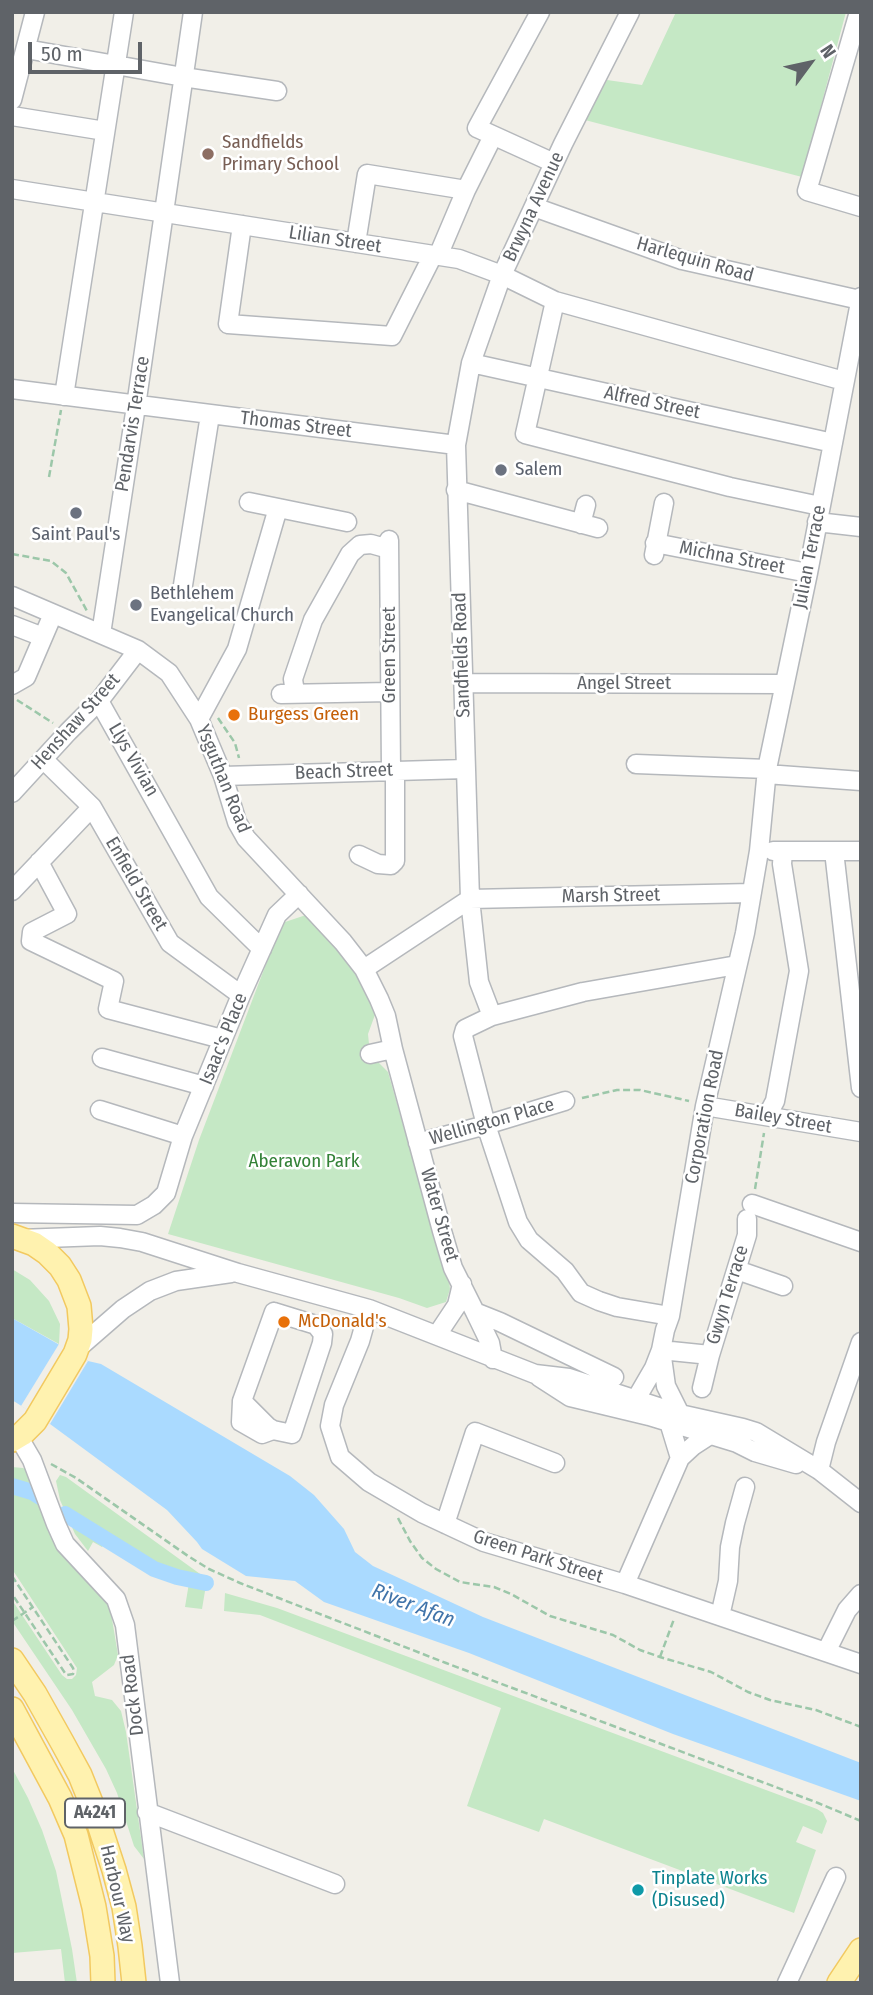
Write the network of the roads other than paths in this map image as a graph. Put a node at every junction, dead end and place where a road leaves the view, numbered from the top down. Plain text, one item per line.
1 (35, 12) edge
2 (124, 12) edge
3 (193, 12) edge
4 (540, 12) edge
5 (630, 12) edge
6 (859, 12) edge
7 (26, 49) junction
8 (115, 65) junction
9 (183, 77) junction
10 (277, 91) dead end
11 (12, 100) edge
12 (12, 116) edge
13 (104, 131) junction
14 (489, 144) dead end
15 (554, 163) junction
16 (12, 188) edge
17 (466, 190) junction
18 (94, 202) junction
19 (534, 207) junction
20 (861, 207) edge
21 (164, 213) junction
22 (242, 225) junction
23 (356, 243) junction
24 (435, 255) junction
25 (502, 275) junction
26 (860, 298) edge
27 (555, 301) junction
28 (471, 363) junction
29 (539, 378) junction
30 (850, 384) edge
31 (12, 389) edge
32 (64, 396) junction
33 (136, 406) junction
34 (463, 411) joint
35 (210, 415) junction
36 (833, 443) junction
37 (456, 445) junction
38 (456, 490) junction
39 (249, 502) dead end
40 (663, 503) dead end
41 (586, 505) dead end
42 (278, 508) junction
43 (819, 514) junction
44 (347, 522) dead end
45 (861, 527) edge
46 (808, 573) junction
47 (183, 585) dead end
48 (12, 596) edge
49 (53, 614) junction
50 (12, 625) edge
51 (94, 631) junction
52 (43, 637) junction
53 (138, 650) junction
54 (19, 681) edge
55 (463, 683) junction
56 (784, 684) junction
57 (390, 692) junction
58 (99, 701) junction
59 (203, 712) junction
60 (44, 760) junction
61 (636, 764) dead end
62 (465, 769) junction
63 (393, 770) junction
64 (767, 772) junction
65 (223, 776) junction
66 (861, 781) edge
67 (12, 793) edge
68 (92, 807) junction
69 (762, 817) joint
70 (759, 851) junction
71 (783, 851) junction
72 (834, 851) junction
73 (861, 852) edge
74 (359, 855) dead end
75 (39, 862) junction
76 (12, 891) edge
77 (299, 894) junction
78 (752, 894) junction
79 (470, 899) junction
80 (262, 949) junction
81 (737, 965) junction
82 (364, 969) junction
83 (241, 995) junction
84 (492, 1016) junction
85 (222, 1039) junction
86 (393, 1049) junction
87 (370, 1054) dead end
88 (102, 1058) dead end
89 (204, 1086) junction
90 (861, 1088) edge
91 (565, 1101) road end
92 (705, 1106) junction
93 (100, 1110) dead end
94 (767, 1116) junction
95 (486, 1125) junction
96 (861, 1132) edge
97 (183, 1136) junction
98 (418, 1143) junction
99 (12, 1213) edge
100 (16, 1238) edge
101 (861, 1242) edge
102 (737, 1270) junction
103 (238, 1273) junction
104 (462, 1284) junction
105 (783, 1286) dead end
106 (369, 1308) junction
107 (475, 1312) junction
108 (670, 1316) junction
109 (437, 1335) junction
110 (861, 1342) edge
111 (662, 1350) junction
112 (76, 1352) junction
113 (710, 1355) junction
114 (493, 1359) junction
115 (535, 1374) junction
116 (614, 1377) dead end
117 (702, 1388) dead end
118 (304, 1399) junction
119 (636, 1399) junction
120 (334, 1405) junction
121 (649, 1416) junction
122 (674, 1418) junction
123 (710, 1435) junction
124 (15, 1438) edge
125 (680, 1458) junction
126 (555, 1463) dead end
127 (819, 1470) junction
128 (746, 1488) dead end
129 (861, 1503) edge
130 (445, 1524) junction
131 (625, 1584) junction
132 (861, 1594) edge
133 (720, 1616) junction
134 (826, 1653) junction
135 (12, 1660) edge
136 (861, 1664) edge
137 (12, 1709) edge
138 (148, 1812) junction
139 (836, 1877) dead end
140 (335, 1884) dead end
141 (861, 1950) edge
142 (103, 1983) edge
143 (134, 1983) edge
144 (170, 1983) edge
145 (787, 1983) edge
146 (839, 1983) edge

1 - 7 street
2 - 8 street
3 - 9 street, Pendarvis Terrace
4 - 15 street
5 - 15 street, Brwyna Avenue
6 - 20 street
7 - 8 street
7 - 11 street
8 - 9 street
8 - 13 street
9 - 10 street
9 - 21 street, Pendarvis Terrace
12 - 13 street
13 - 18 street
14 - 17 street
15 - 19 street, Brwyna Avenue
16 - 18 street, Lilian Street
17 - 23 street
17 - 24 street
18 - 21 street, Lilian Street
18 - 32 street
19 - 25 street, Brwyna Avenue
19 - 26 street, Harlequin Road
21 - 22 street, Lilian Street
21 - 33 street, Pendarvis Terrace
22 - 23 street, Lilian Street
22 - 24 street
23 - 24 street, Lilian Street
24 - 25 street, Lilian Street
25 - 27 street, Lilian Street
25 - 28 street, Brwyna Avenue
26 - 30 street, Julian Terrace
27 - 29 street
27 - 30 street, Lilian Street
28 - 29 street, Alfred Street
28 - 34 street, Brwyna Avenue
29 - 36 street, Alfred Street
29 - 43 street
30 - 36 street, Julian Terrace
31 - 32 street, Thomas Street
32 - 33 street, Thomas Street
33 - 35 street, Thomas Street
33 - 51 street, Pendarvis Terrace
34 - 37 street, Sandfields Road
35 - 37 street, Thomas Street
35 - 47 street
36 - 43 street, Julian Terrace
37 - 38 street, Sandfields Road
38 - 41 street
38 - 55 street, Sandfields Road
39 - 42 street
40 - 46 street, Michna Street
42 - 44 street
42 - 59 street
43 - 45 street
43 - 46 street, Julian Terrace
46 - 56 street, Julian Terrace
48 - 49 street, Ysguthan Road
49 - 51 street, Ysguthan Road
49 - 52 street
50 - 52 street
51 - 53 street, Ysguthan Road
52 - 54 street
53 - 58 street, Henshaw Street
53 - 59 street, Ysguthan Road
55 - 56 street, Angel Street
55 - 62 street, Sandfields Road
56 - 64 street, Julian Terrace
57 - 57 street, Green Street
57 - 63 street, Green Street
58 - 60 street, Henshaw Street
58 - 80 street, Llys Vivian
59 - 65 street, Ysguthan Road
60 - 67 street, Henshaw Street
60 - 68 street, Enfield Street
61 - 64 street
62 - 63 street, Beach Street
62 - 79 street, Sandfields Road
63 - 65 street, Beach Street
63 - 74 street, Green Street
64 - 66 street
64 - 69 street, Julian Terrace
65 - 77 street, Ysguthan Road
68 - 75 street
68 - 83 street, Enfield Street
69 - 70 street, Corporation Road
70 - 71 street
70 - 78 street, Corporation Road
71 - 72 street
71 - 94 street
72 - 73 street
72 - 90 street
75 - 76 street
75 - 85 street
77 - 80 street, Isaac's Place
77 - 82 street, Ysguthan Road
78 - 79 street, Marsh Street
78 - 81 street, Corporation Road
79 - 82 street
79 - 84 street, Sandfields Road
80 - 83 street, Isaac's Place
81 - 84 street
81 - 92 street, Corporation Road
82 - 86 street, Water Street
83 - 85 street, Isaac's Place
84 - 95 street
85 - 89 street, Isaac's Place
86 - 87 street
86 - 98 street, Water Street
88 - 89 street
89 - 97 street, Isaac's Place
91 - 95 street, Wellington Place
92 - 94 street, Bailey Street
92 - 108 street, Corporation Road
93 - 97 street
94 - 96 street, Bailey Street
95 - 98 street, Wellington Place
95 - 108 street
97 - 99 street, Isaac's Place
98 - 104 street, Water Street
100 - 103 street
100 - 112 main road
101 - 102 street, Gwyn Terrace
102 - 105 street
102 - 113 street, Gwyn Terrace
103 - 106 street
103 - 112 street
104 - 107 street, Water Street
104 - 109 street
106 - 109 street
106 - 120 street, Green Park Street
107 - 114 street, Water Street
107 - 116 street
108 - 111 street, Corporation Road
109 - 114 street
110 - 127 street
111 - 113 street, Gwyn Terrace
111 - 119 street
111 - 122 street, Corporation Road
112 - 124 main road
113 - 117 street, Gwyn Terrace
114 - 115 street
115 - 119 street
115 - 121 street
118 - 118 street
118 - 120 street
119 - 121 street
119 - 122 street
120 - 130 street, Green Park Street
121 - 122 street
122 - 123 street
122 - 125 street, Corporation Road
122 - 127 street
123 - 125 street
123 - 127 street
124 - 138 street, Dock Road
125 - 131 street
126 - 130 street
127 - 129 street
128 - 133 street
130 - 131 street, Green Park Street
131 - 133 street, Green Park Street
132 - 134 street
133 - 134 street, Green Park Street
134 - 136 street, Green Park Street
135 - 143 main road, Harbour Way / A4241
137 - 142 main road, Harbour Way / A4241
138 - 140 street
138 - 144 street, Dock Road
139 - 145 street
141 - 146 main road

